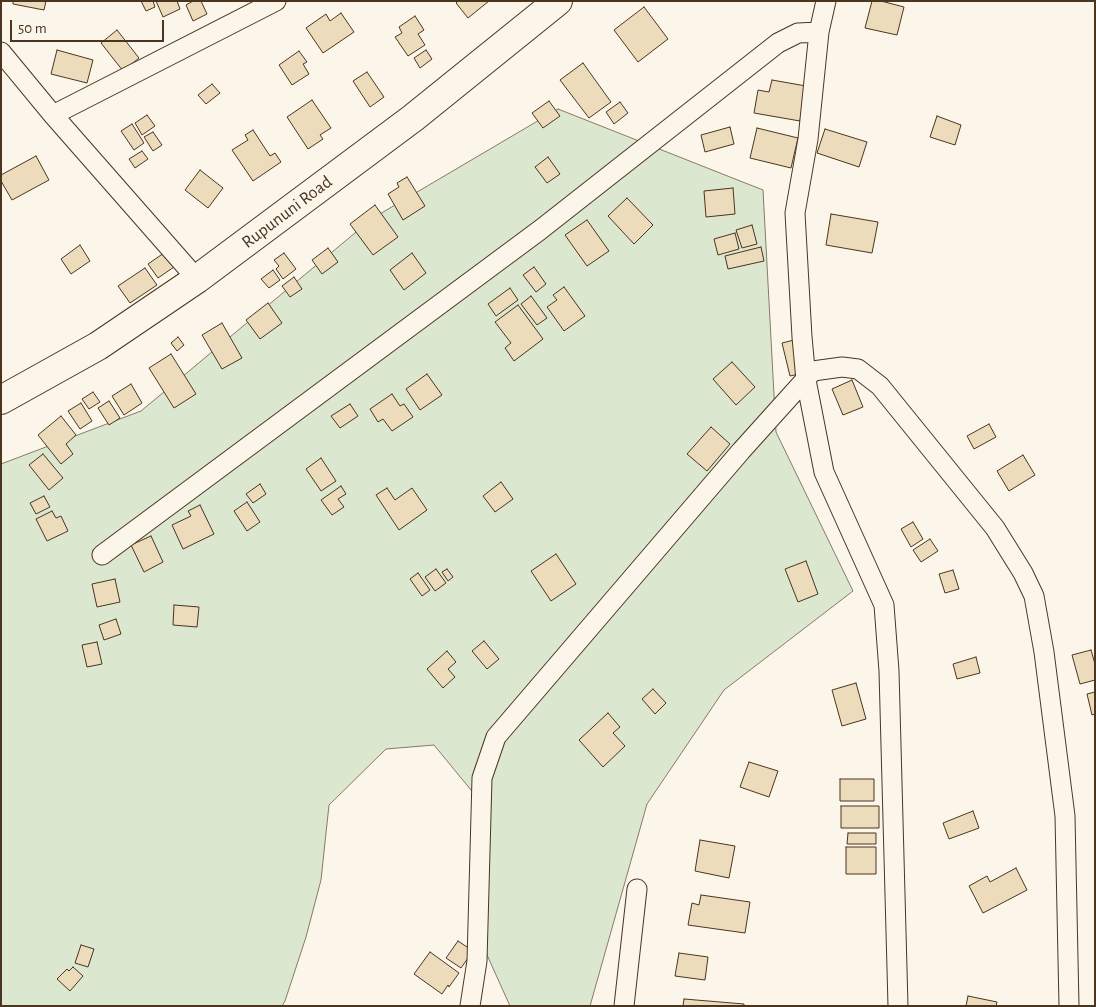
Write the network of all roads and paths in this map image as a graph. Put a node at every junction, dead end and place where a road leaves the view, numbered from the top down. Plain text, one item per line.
1 (276, 1) edge
2 (558, 1) edge
3 (826, 1) edge
4 (819, 32) junction
5 (1, 52) edge
6 (53, 115) junction
7 (197, 279) junction
8 (806, 380) junction
9 (1, 400) edge
10 (102, 555) dead end
11 (637, 889) dead end
12 (470, 1006) edge
13 (624, 1006) edge
14 (898, 1006) edge
15 (1069, 1006) edge

1 - 6 street
2 - 7 main road, Rupununi Road
3 - 4 street
4 - 8 street
4 - 10 street
5 - 6 street
6 - 7 street
7 - 9 main road, Rupununi Road
8 - 12 street
8 - 14 street
8 - 15 street
11 - 13 street

